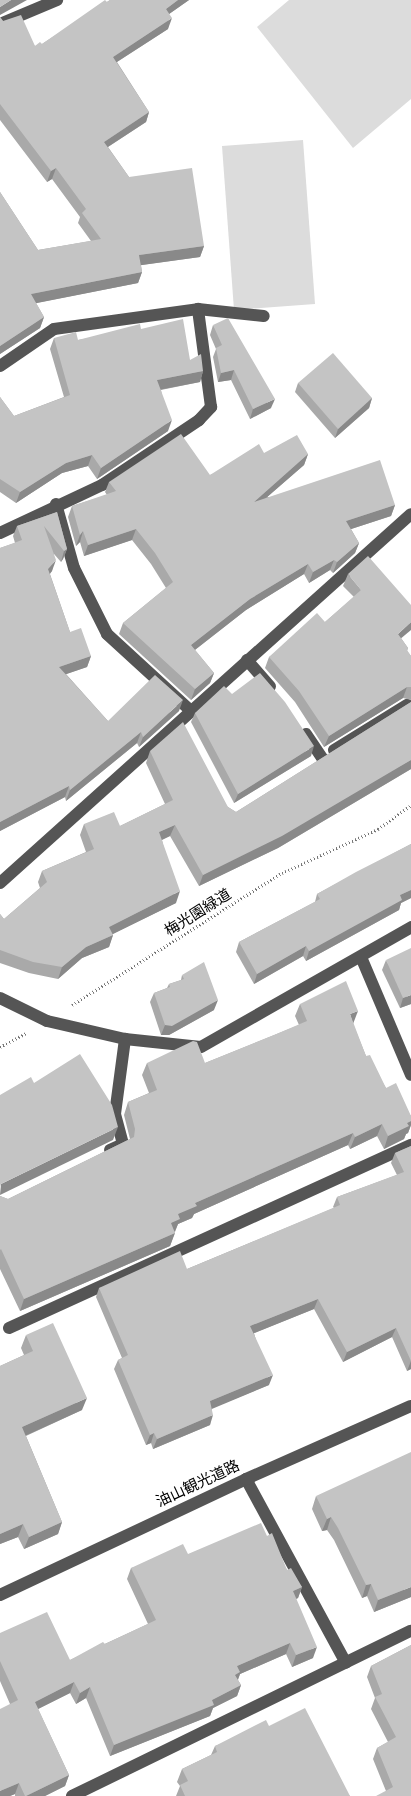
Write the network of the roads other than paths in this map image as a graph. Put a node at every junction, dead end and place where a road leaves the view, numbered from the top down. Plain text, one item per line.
1 (57, 0) edge
2 (0, 24) edge
3 (198, 309) junction
4 (264, 316) dead end
5 (0, 366) edge
6 (56, 504) junction
7 (411, 514) edge
8 (0, 533) edge
9 (247, 660) junction
10 (276, 693) edge
11 (407, 705) edge
12 (190, 710) junction
13 (180, 719) junction
14 (298, 721) edge
15 (189, 736) edge
16 (0, 883) edge
17 (411, 927) edge
18 (361, 957) junction
19 (0, 998) edge
20 (125, 1039) junction
21 (411, 1075) edge
22 (411, 1145) edge
23 (96, 1157) edge
24 (9, 1328) dead end
25 (411, 1406) edge
26 (246, 1479) junction
27 (0, 1595) edge
28 (411, 1631) edge
29 (346, 1663) junction
30 (72, 1796) edge

1 - 2 street
3 - 4 street
3 - 5 street
3 - 6 street
6 - 8 street
6 - 12 street
7 - 9 street
9 - 10 street
9 - 12 street
11 - 14 street
12 - 13 street
13 - 15 street
13 - 16 street
17 - 18 street
18 - 20 street
18 - 21 street
19 - 20 street
20 - 23 street
22 - 24 street
25 - 26 street, 油山観光道路
26 - 27 street, 油山観光道路
26 - 29 street
28 - 29 street
29 - 30 street

